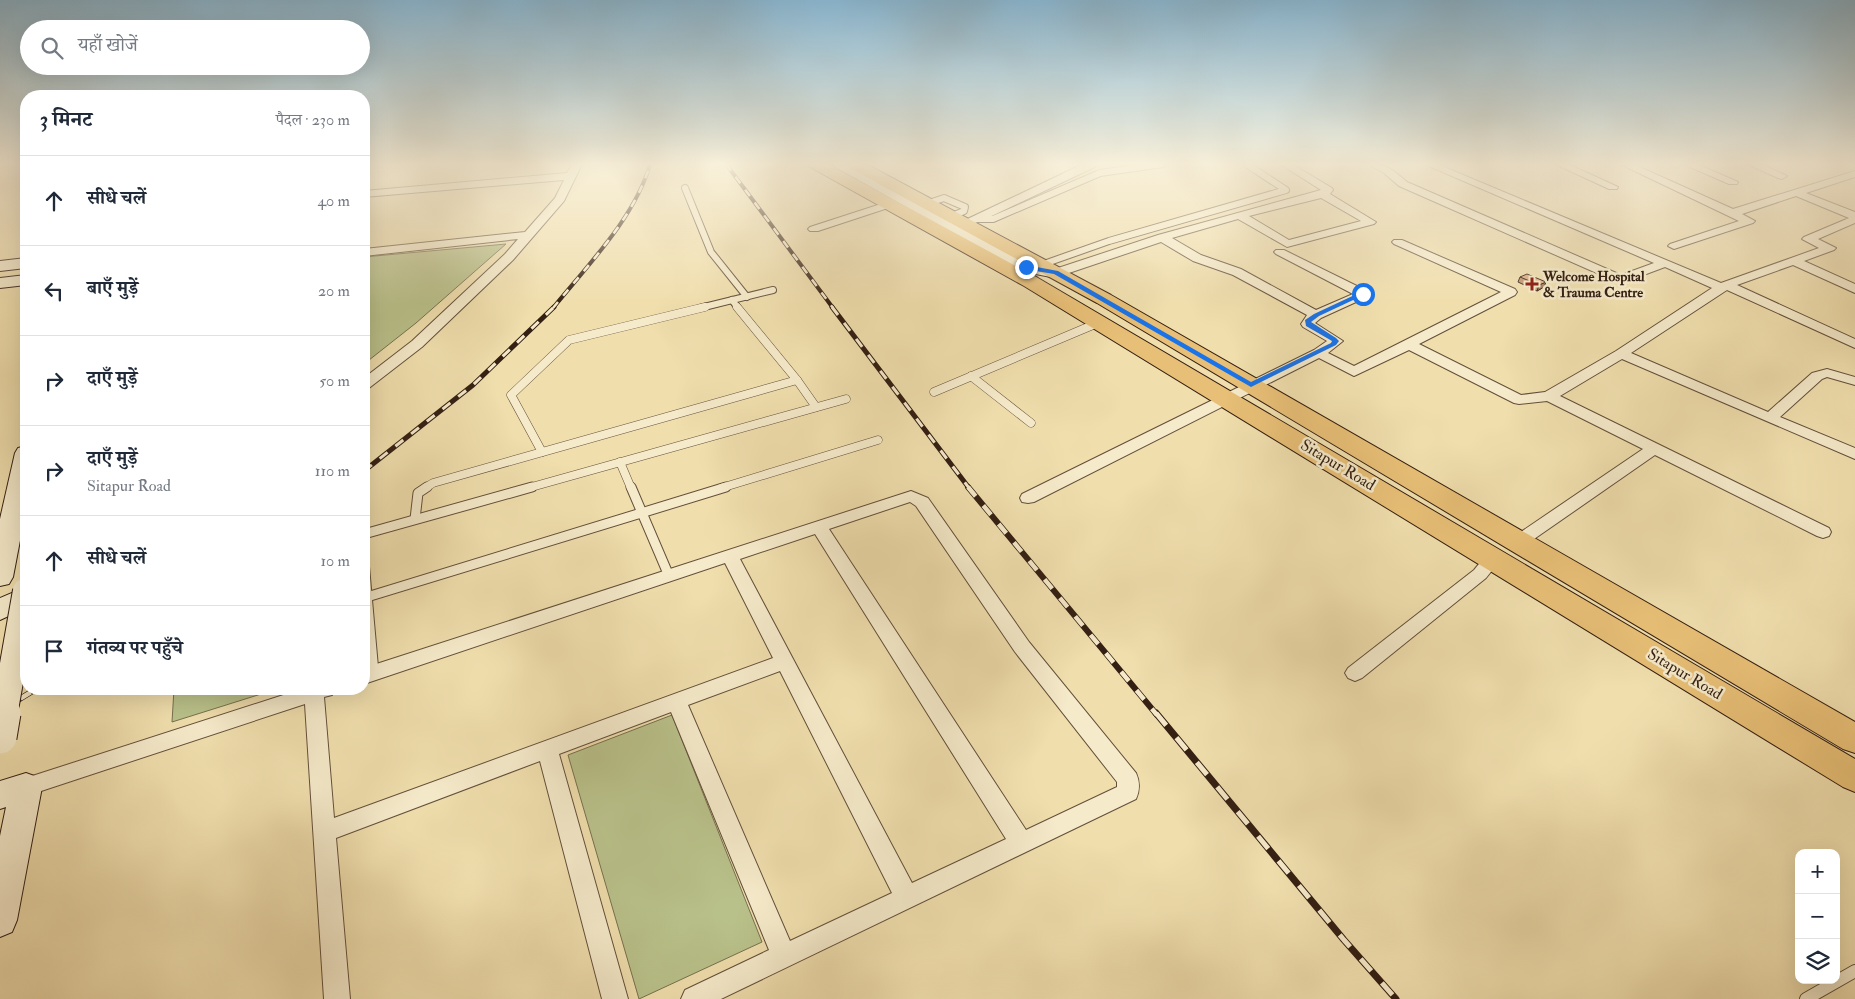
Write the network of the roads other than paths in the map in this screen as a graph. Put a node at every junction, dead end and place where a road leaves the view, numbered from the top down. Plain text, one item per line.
1 (550, 211) edge
2 (694, 211) edge
3 (857, 211) edge
4 (916, 211) edge
5 (946, 211) edge
6 (983, 211) edge
7 (1011, 211) edge
8 (1214, 211) edge
9 (1257, 211) edge
10 (1351, 211) edge
11 (1464, 211) edge
12 (1540, 211) edge
13 (1728, 211) edge
14 (1740, 211) edge
15 (1839, 211) edge
16 (1733, 213) junction
17 (1239, 215) junction
18 (1855, 217) edge
19 (965, 219) junction
20 (814, 229) dead end
21 (528, 235) junction
22 (1162, 238) junction
23 (1398, 242) dead end
24 (1674, 246) dead end
25 (370, 251) edge
26 (1280, 252) dead end
27 (1793, 262) junction
28 (1665, 263) junction
29 (20, 264) edge
30 (0, 266) edge
31 (20, 272) edge
32 (1039, 272) junction
33 (0, 274) edge
34 (20, 281) edge
35 (0, 283) edge
36 (1724, 286) junction
37 (1855, 289) edge
38 (773, 290) dead end
39 (747, 297) junction
40 (732, 300) junction
41 (1316, 315) junction
42 (1100, 322) junction
43 (1408, 344) junction
44 (1855, 344) edge
45 (1319, 352) junction
46 (1621, 354) junction
47 (971, 376) junction
48 (370, 380) edge
49 (797, 380) junction
50 (1855, 381) edge
51 (1251, 385) junction
52 (934, 392) dead end
53 (1549, 396) junction
54 (846, 398) dead end
55 (1226, 398) junction
56 (816, 407) junction
57 (1770, 418) junction
58 (1031, 423) dead end
59 (878, 440) dead end
60 (1655, 448) junction
61 (542, 452) junction
62 (1855, 454) edge
63 (620, 462) junction
64 (20, 482) edge
65 (1028, 498) dead end
66 (641, 513) junction
67 (415, 519) junction
68 (820, 526) junction
69 (370, 532) edge
70 (1823, 532) dead end
71 (1518, 542) junction
72 (730, 556) junction
73 (1492, 558) junction
74 (668, 576) junction
75 (0, 577) edge
76 (370, 596) edge
77 (20, 600) edge
78 (0, 610) edge
79 (20, 624) edge
80 (785, 661) junction
81 (370, 674) edge
82 (1355, 674) dead end
83 (308, 695) edge
84 (320, 695) edge
85 (676, 701) junction
86 (0, 737) edge
87 (1855, 739) edge
88 (547, 749) junction
89 (1855, 777) edge
90 (13, 791) edge
91 (324, 832) junction
92 (1022, 844) junction
93 (907, 898) junction
94 (0, 920) edge
95 (784, 956) junction
96 (1855, 972) edge
97 (337, 999) edge
98 (615, 999) edge
99 (694, 999) edge
100 (1806, 999) edge

1 - 21 street
2 - 39 lane
3 - 20 street
4 - 32 main road, Sitapur Road
5 - 19 main road, Sitapur Road
6 - 19 street
7 - 19 lane
8 - 32 lane
9 - 17 street
10 - 17 street
11 - 28 street
12 - 28 street
13 - 16 street
14 - 16 street
15 - 18 street
16 - 24 street
17 - 22 street
18 - 27 street
19 - 32 main road, Sitapur Road
21 - 25 street
21 - 48 street
22 - 32 street
22 - 41 street
23 - 43 street
26 - 41 street
27 - 36 street
27 - 37 street
28 - 36 street
29 - 30 main road
31 - 33 main road
32 - 42 main road, Sitapur Road
32 - 51 main road, Sitapur Road
34 - 35 main road
36 - 44 street
36 - 46 street
38 - 39 lane
39 - 40 lane
40 - 49 lane
40 - 61 lane
41 - 45 street
42 - 47 lane
42 - 55 main road, Sitapur Road
43 - 45 street
43 - 53 street
45 - 51 street
46 - 53 street
46 - 57 street
47 - 52 lane
47 - 58 lane
49 - 56 lane
49 - 61 lane
50 - 57 street
51 - 55 street
51 - 71 main road, Sitapur Road
53 - 60 street
54 - 56 lane
55 - 65 street
55 - 73 main road, Sitapur Road
56 - 63 lane
57 - 62 street
59 - 66 lane
60 - 70 street
60 - 71 street
61 - 67 lane
63 - 66 lane
63 - 67 lane
64 - 75 main road
66 - 74 lane
66 - 76 lane
67 - 69 lane
68 - 72 street
68 - 92 street
68 - 92 street
71 - 87 main road, Sitapur Road
72 - 74 street
72 - 80 street
73 - 82 street
73 - 89 main road, Sitapur Road
74 - 81 street
77 - 78 main road
79 - 86 main road, bridge
80 - 85 street
80 - 93 street
83 - 90 street
84 - 91 street
85 - 88 street
85 - 95 street
88 - 91 street
88 - 98 street
90 - 94 main road
91 - 97 street
92 - 93 street
93 - 95 street
95 - 99 street
96 - 100 lane

